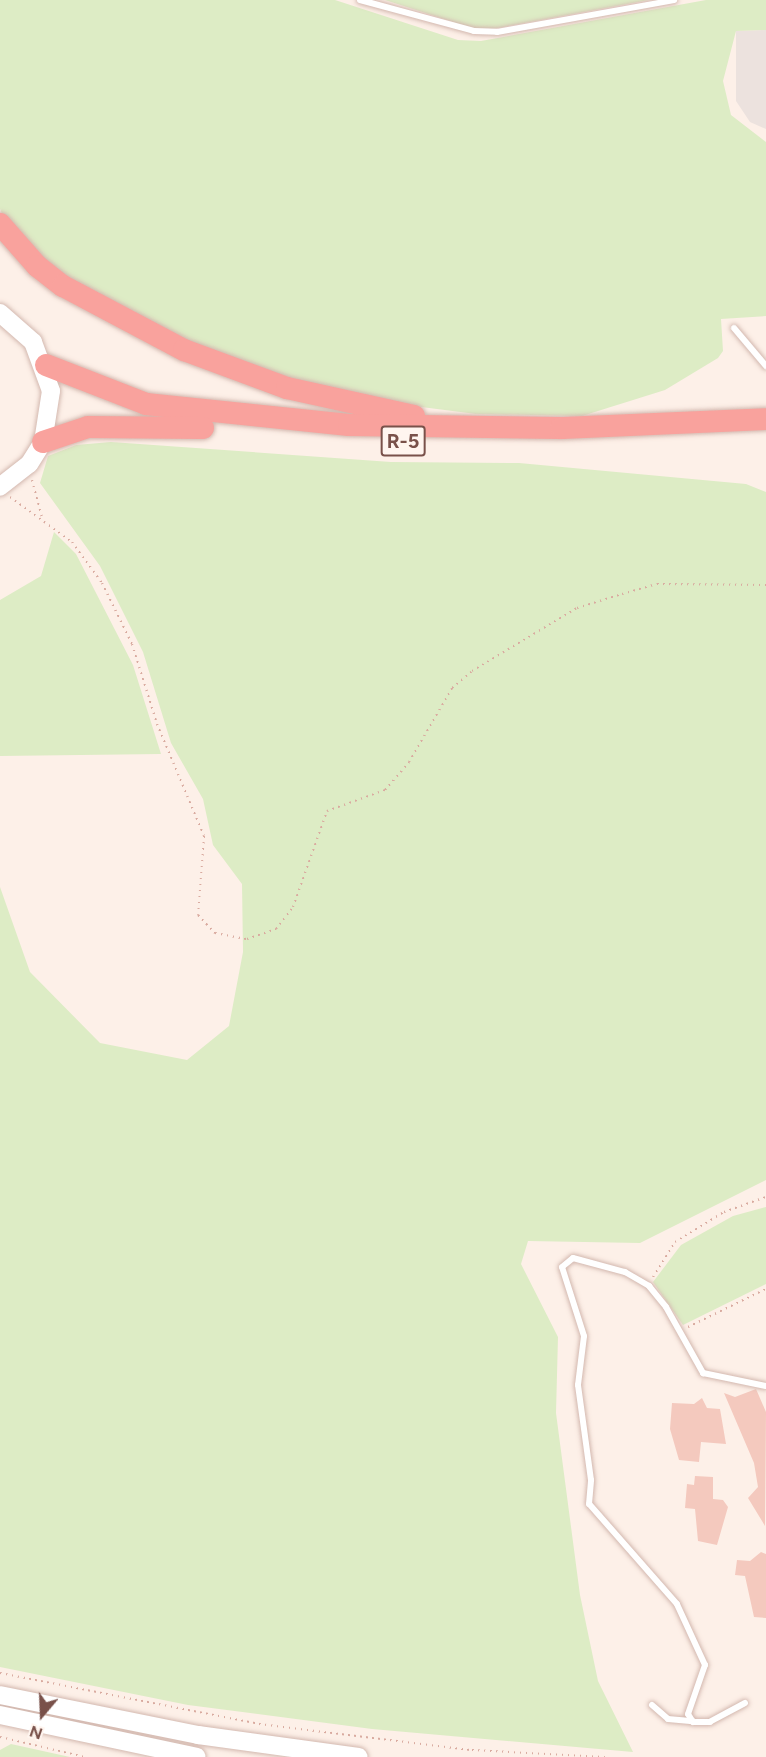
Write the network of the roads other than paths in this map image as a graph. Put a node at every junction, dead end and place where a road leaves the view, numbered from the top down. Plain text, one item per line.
1 (360, 0) edge
2 (674, 0) edge
3 (0, 224) edge
4 (0, 314) edge
5 (734, 328) dead end
6 (45, 365) junction
7 (766, 366) edge
8 (766, 419) edge
9 (477, 428) junction
10 (766, 433) edge
11 (43, 442) junction
12 (0, 489) edge
13 (766, 1386) edge
14 (0, 1695) edge
15 (745, 1703) dead end
16 (652, 1705) dead end
17 (0, 1715) edge
18 (693, 1722) junction
19 (197, 1757) edge
20 (358, 1757) edge

1 - 2 lane
3 - 9 highway
4 - 6 main road
5 - 7 lane
6 - 9 highway
6 - 11 main road
8 - 9 highway
10 - 11 highway, R-5
11 - 12 main road
13 - 18 lane
14 - 20 main road
15 - 18 lane
16 - 18 lane
17 - 19 main road

